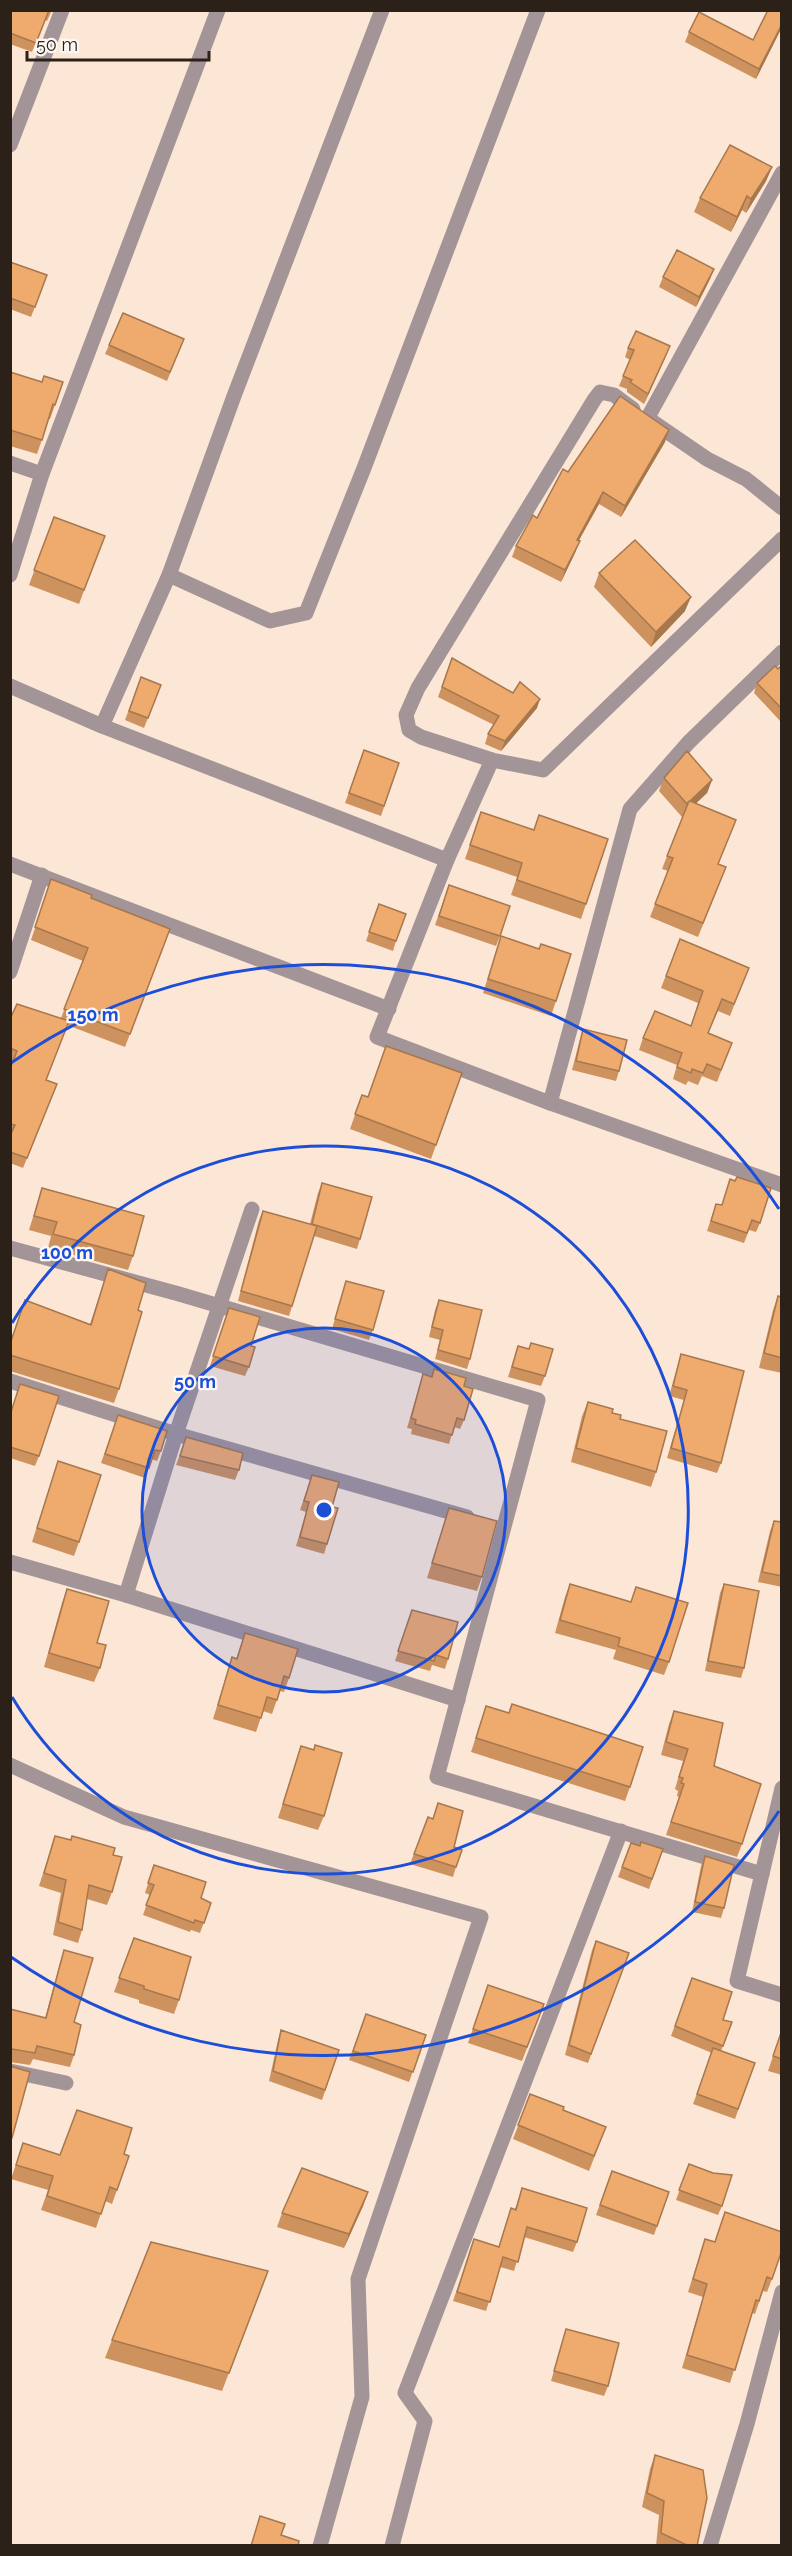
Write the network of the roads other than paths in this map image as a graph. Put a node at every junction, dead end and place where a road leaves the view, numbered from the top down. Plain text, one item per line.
1 (62, 10) edge
2 (218, 10) edge
3 (382, 10) edge
4 (538, 10) edge
5 (10, 145) edge
6 (782, 173) edge
7 (647, 418) junction
8 (10, 463) edge
9 (42, 474) junction
10 (782, 508) edge
11 (782, 539) edge
12 (10, 575) edge
13 (169, 576) junction
14 (782, 652) edge
15 (10, 686) edge
16 (102, 726) junction
17 (492, 760) junction
18 (447, 860) junction
19 (10, 864) edge
20 (42, 875) junction
21 (10, 972) edge
22 (388, 1009) junction
23 (550, 1103) junction
24 (782, 1185) edge
25 (252, 1209) dead end
26 (10, 1248) edge
27 (220, 1306) junction
28 (10, 1381) edge
29 (176, 1434) junction
30 (493, 1524) junction
31 (10, 1562) edge
32 (126, 1595) junction
33 (458, 1700) junction
34 (10, 1765) edge
35 (782, 1788) edge
36 (621, 1832) junction
37 (762, 1874) junction
38 (782, 1995) edge
39 (10, 2071) edge
40 (66, 2084) dead end
41 (782, 2292) edge
42 (320, 2546) edge
43 (392, 2546) edge
44 (710, 2546) edge

1 - 5 street
2 - 9 street
3 - 13 street
4 - 13 street
6 - 7 street
7 - 10 street
7 - 17 street
8 - 9 street
9 - 12 street
11 - 17 street
13 - 16 street
14 - 23 street
15 - 16 street
16 - 18 street
17 - 18 street
18 - 22 street
19 - 20 street
20 - 21 street
20 - 22 street
22 - 23 street
23 - 24 street
25 - 27 street
26 - 27 street
27 - 29 street
27 - 30 street
28 - 29 street
29 - 30 street
29 - 32 street
30 - 33 street
31 - 32 street
32 - 33 street
33 - 36 street
34 - 42 street
35 - 37 street
36 - 37 street
36 - 43 street
37 - 38 street
39 - 40 street
41 - 44 street

